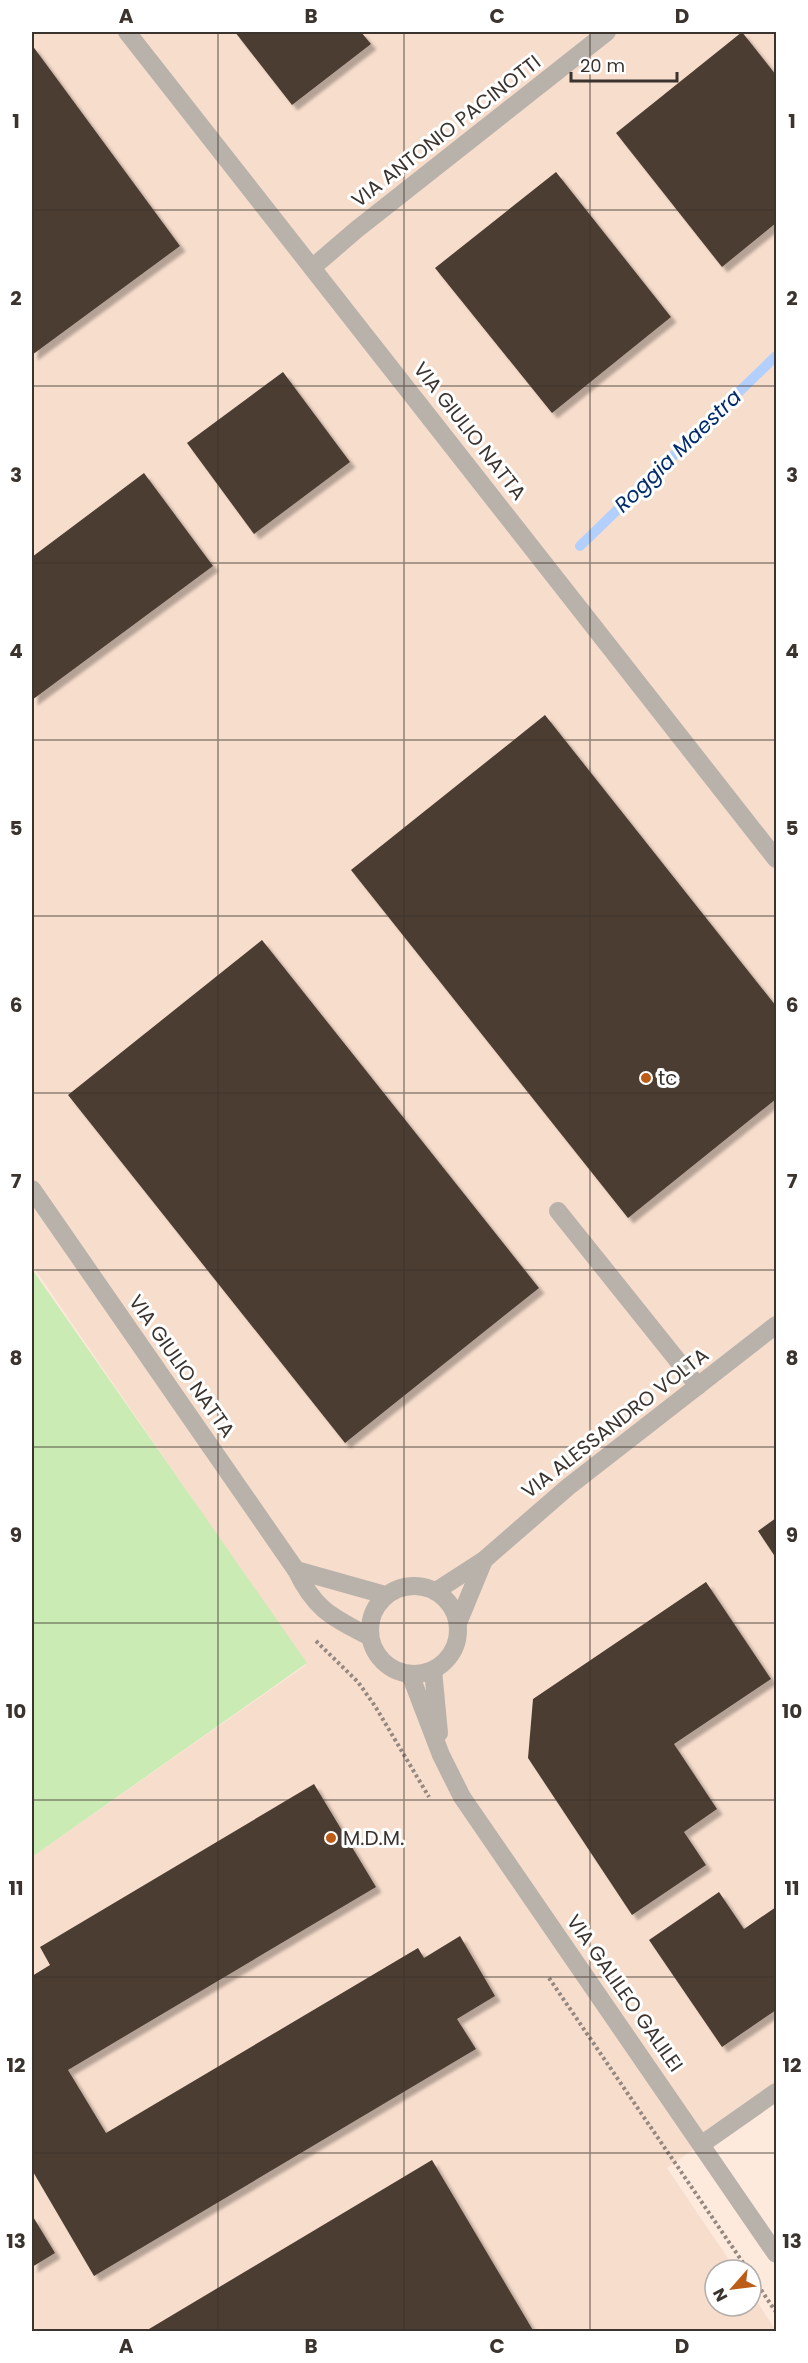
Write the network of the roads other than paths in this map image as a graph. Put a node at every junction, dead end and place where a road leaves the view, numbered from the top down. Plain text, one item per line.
1 (127, 32) edge
2 (607, 32) edge
3 (313, 267) junction
4 (777, 859) edge
5 (32, 1188) edge
6 (558, 1211) dead end
7 (777, 1325) edge
8 (698, 1386) junction
9 (484, 1560) junction
10 (296, 1570) junction
11 (436, 1591) junction
12 (385, 1595) junction
13 (458, 1623) junction
14 (370, 1637) junction
15 (433, 1671) junction
16 (410, 1674) junction
17 (441, 1755) junction
18 (777, 2092) edge
19 (702, 2144) junction
20 (777, 2254) edge

1 - 3 street, VIA GIULIO NATTA
2 - 3 street, VIA ANTONIO PACINOTTI
3 - 4 street, VIA GIULIO NATTA
5 - 10 street, VIA GIULIO NATTA
6 - 8 street
7 - 8 street, VIA ALESSANDRO VOLTA
8 - 9 street, VIA ALESSANDRO VOLTA
9 - 11 street
9 - 13 street
10 - 12 street
10 - 14 street, VIA GIULIO NATTA
11 - 12 street
11 - 13 street
12 - 14 street
13 - 15 street
14 - 16 street
15 - 16 street
15 - 17 street, VIA GALILEO GALILEI
16 - 17 street, VIA GALILEO GALILEI
17 - 19 street, VIA GALILEO GALILEI
18 - 19 street
19 - 20 street, VIA GALILEO GALILEI

